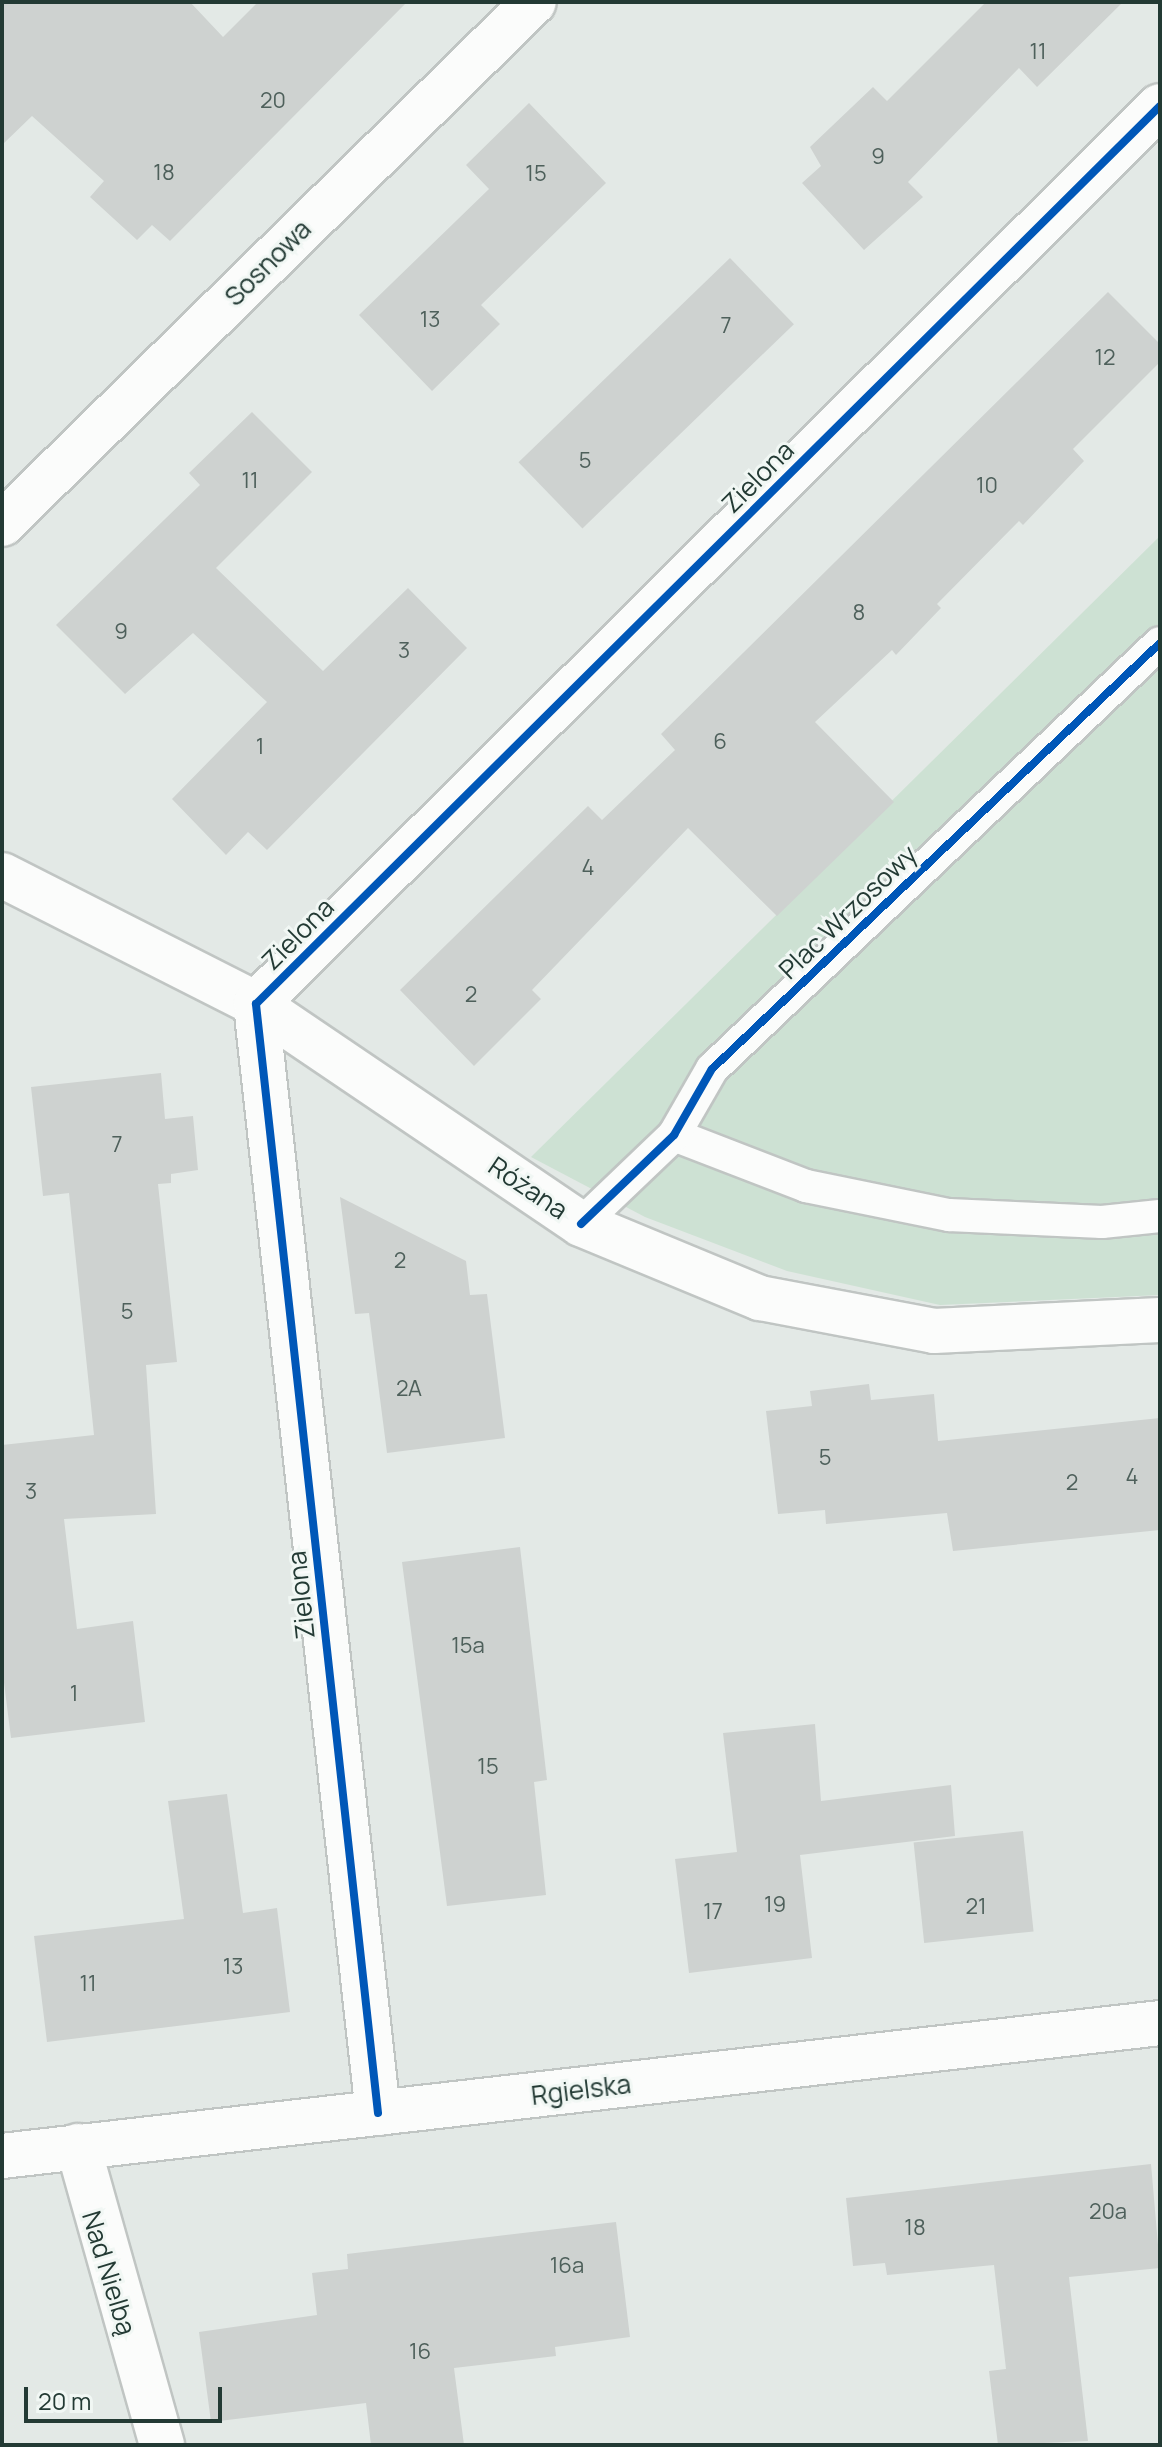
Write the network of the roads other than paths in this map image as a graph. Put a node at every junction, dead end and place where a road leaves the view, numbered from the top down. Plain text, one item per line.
1 (534, 2) edge
2 (1160, 106) edge
3 (2, 524) edge
4 (1160, 643) edge
5 (2, 875) edge
6 (256, 1004) junction
7 (674, 1135) junction
8 (1160, 1216) edge
9 (581, 1224) junction
10 (1160, 1320) edge
11 (1160, 2023) edge
12 (378, 2113) junction
13 (78, 2146) junction
14 (2, 2156) edge
15 (162, 2445) edge

1 - 3 street, Sosnowa
2 - 6 street, Zielona
4 - 7 lane, Plac Wrzosowy
5 - 6 street, Różana
6 - 9 street, Różana
6 - 12 street, Zielona
7 - 8 lane
7 - 9 lane, Plac Wrzosowy
9 - 10 street, Różana
11 - 12 street, Rgielska
12 - 13 street, Rgielska
13 - 14 street, Rgielska
13 - 15 street, Nad Nielbą

